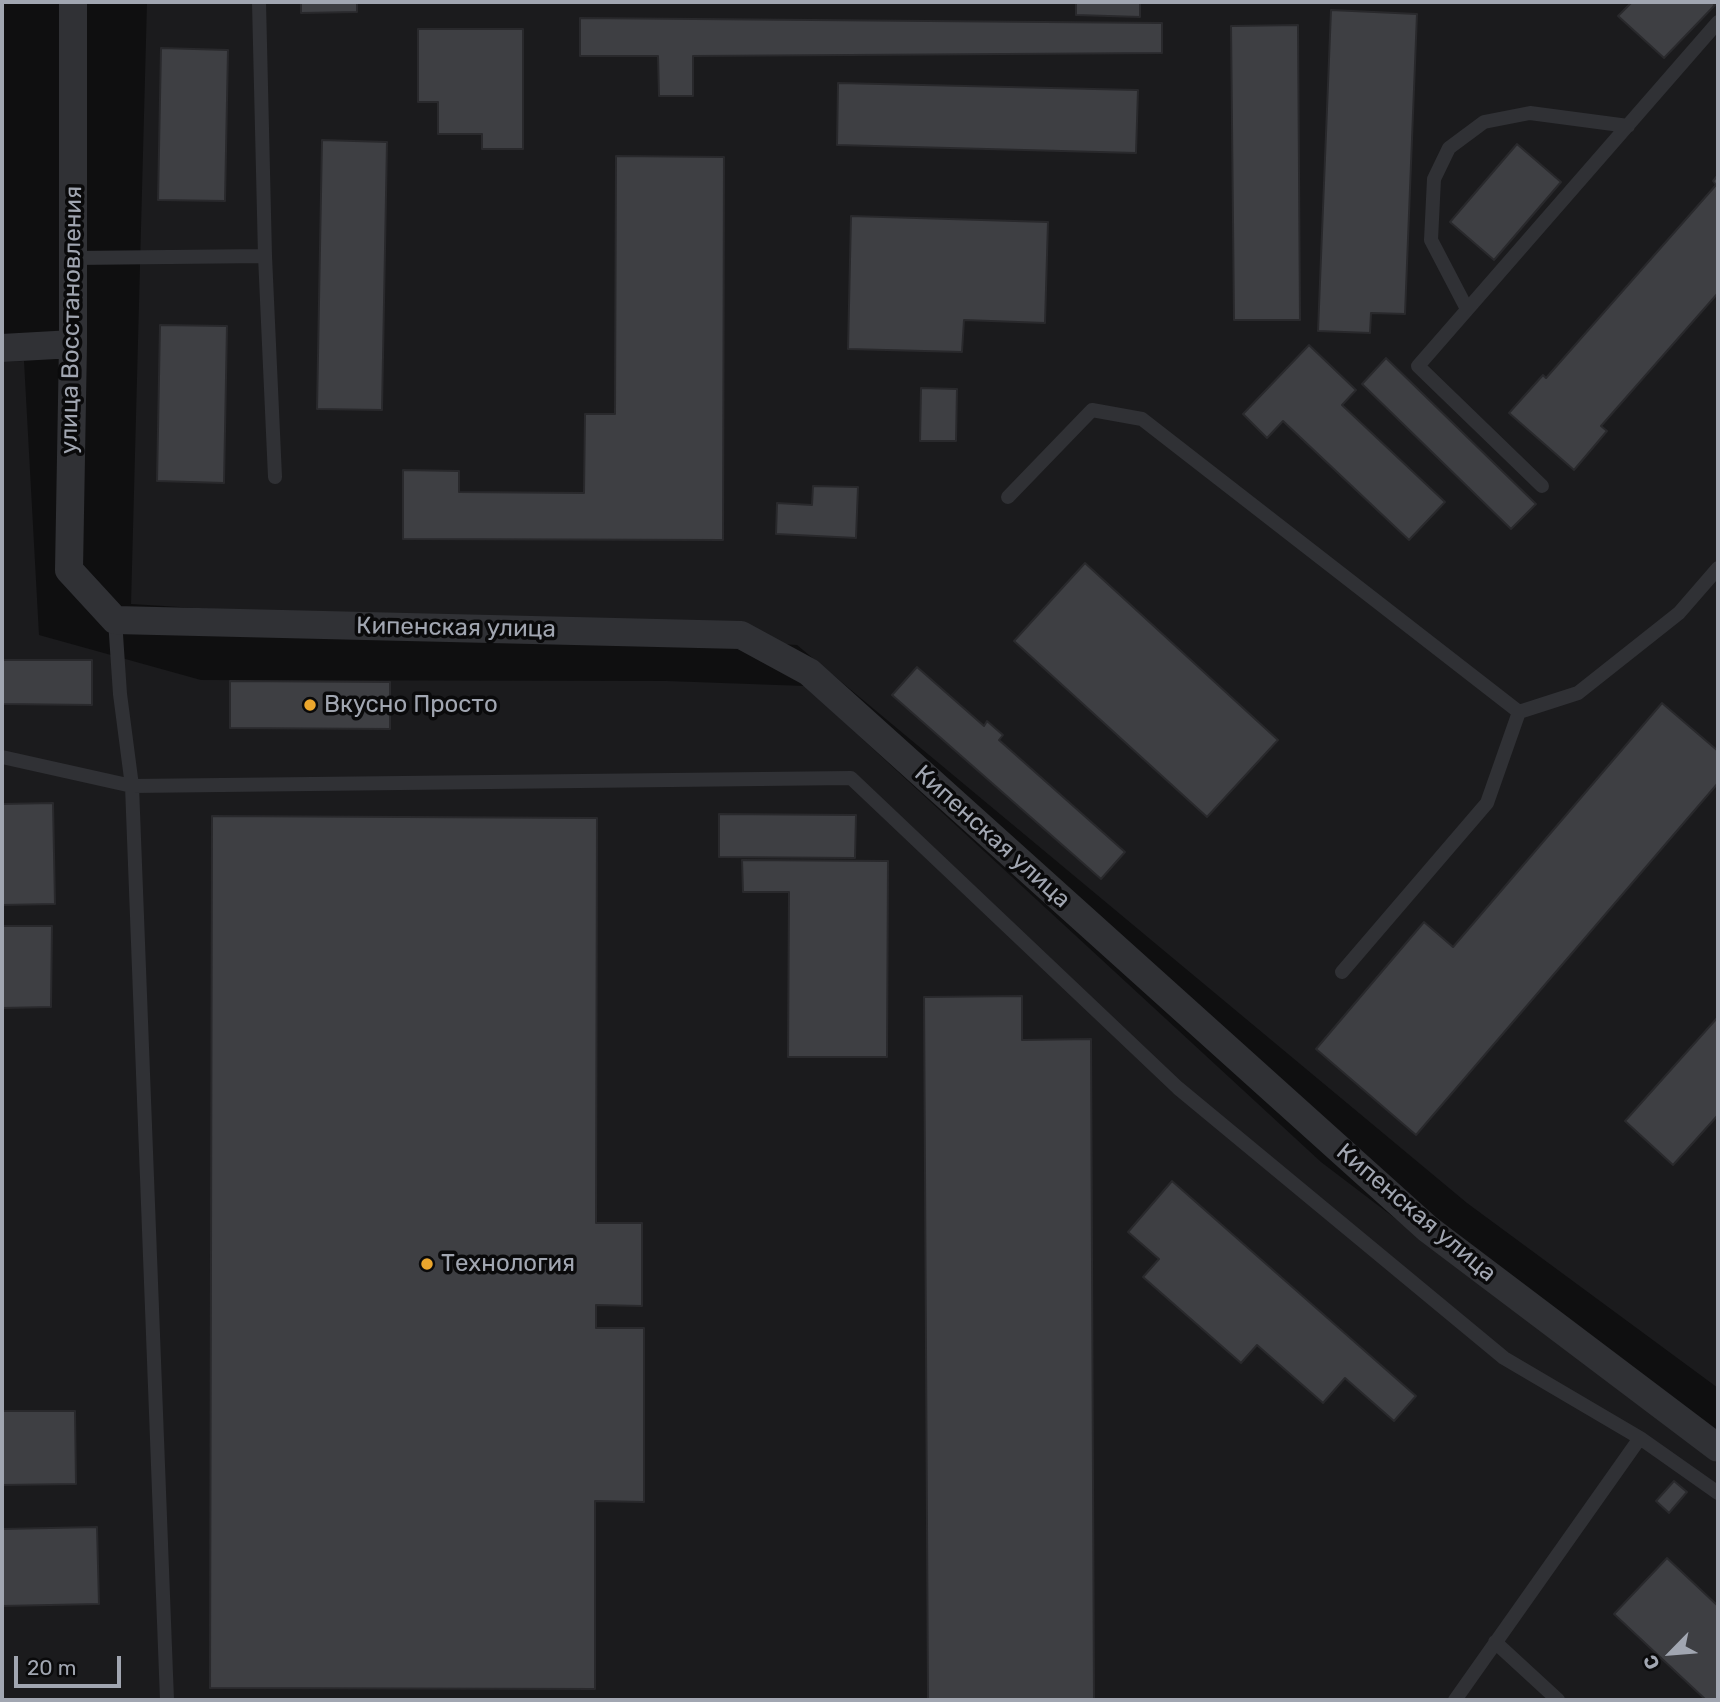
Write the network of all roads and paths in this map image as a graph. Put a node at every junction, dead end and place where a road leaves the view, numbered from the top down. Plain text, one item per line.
1 (74, 2) edge
2 (259, 2) edge
3 (1718, 22) edge
4 (1628, 125) junction
5 (265, 256) junction
6 (74, 258) junction
7 (1468, 309) junction
8 (73, 344) junction
9 (2, 348) edge
10 (275, 477) dead end
11 (1542, 486) dead end
12 (1008, 496) dead end
13 (1718, 568) edge
14 (115, 620) junction
15 (1519, 712) junction
16 (2, 757) edge
17 (132, 786) junction
18 (1342, 972) dead end
19 (1640, 1438) junction
20 (1718, 1448) edge
21 (1718, 1493) edge
22 (1495, 1642) junction
23 (167, 1700) edge
24 (1455, 1700) edge
25 (1558, 1700) edge

1 - 6 street, улица Восстановления
2 - 5 lane
3 - 4 lane
4 - 7 lane
4 - 7 lane
5 - 6 lane
5 - 10 lane
6 - 8 street, улица Восстановления
7 - 11 lane
8 - 9 street
8 - 14 street, улица Восстановления
12 - 15 lane
13 - 15 lane
14 - 17 lane
14 - 20 street, Кипенская улица
15 - 18 lane
16 - 17 lane
17 - 19 lane
17 - 23 lane
19 - 21 lane
19 - 22 lane
22 - 24 lane
22 - 25 lane

